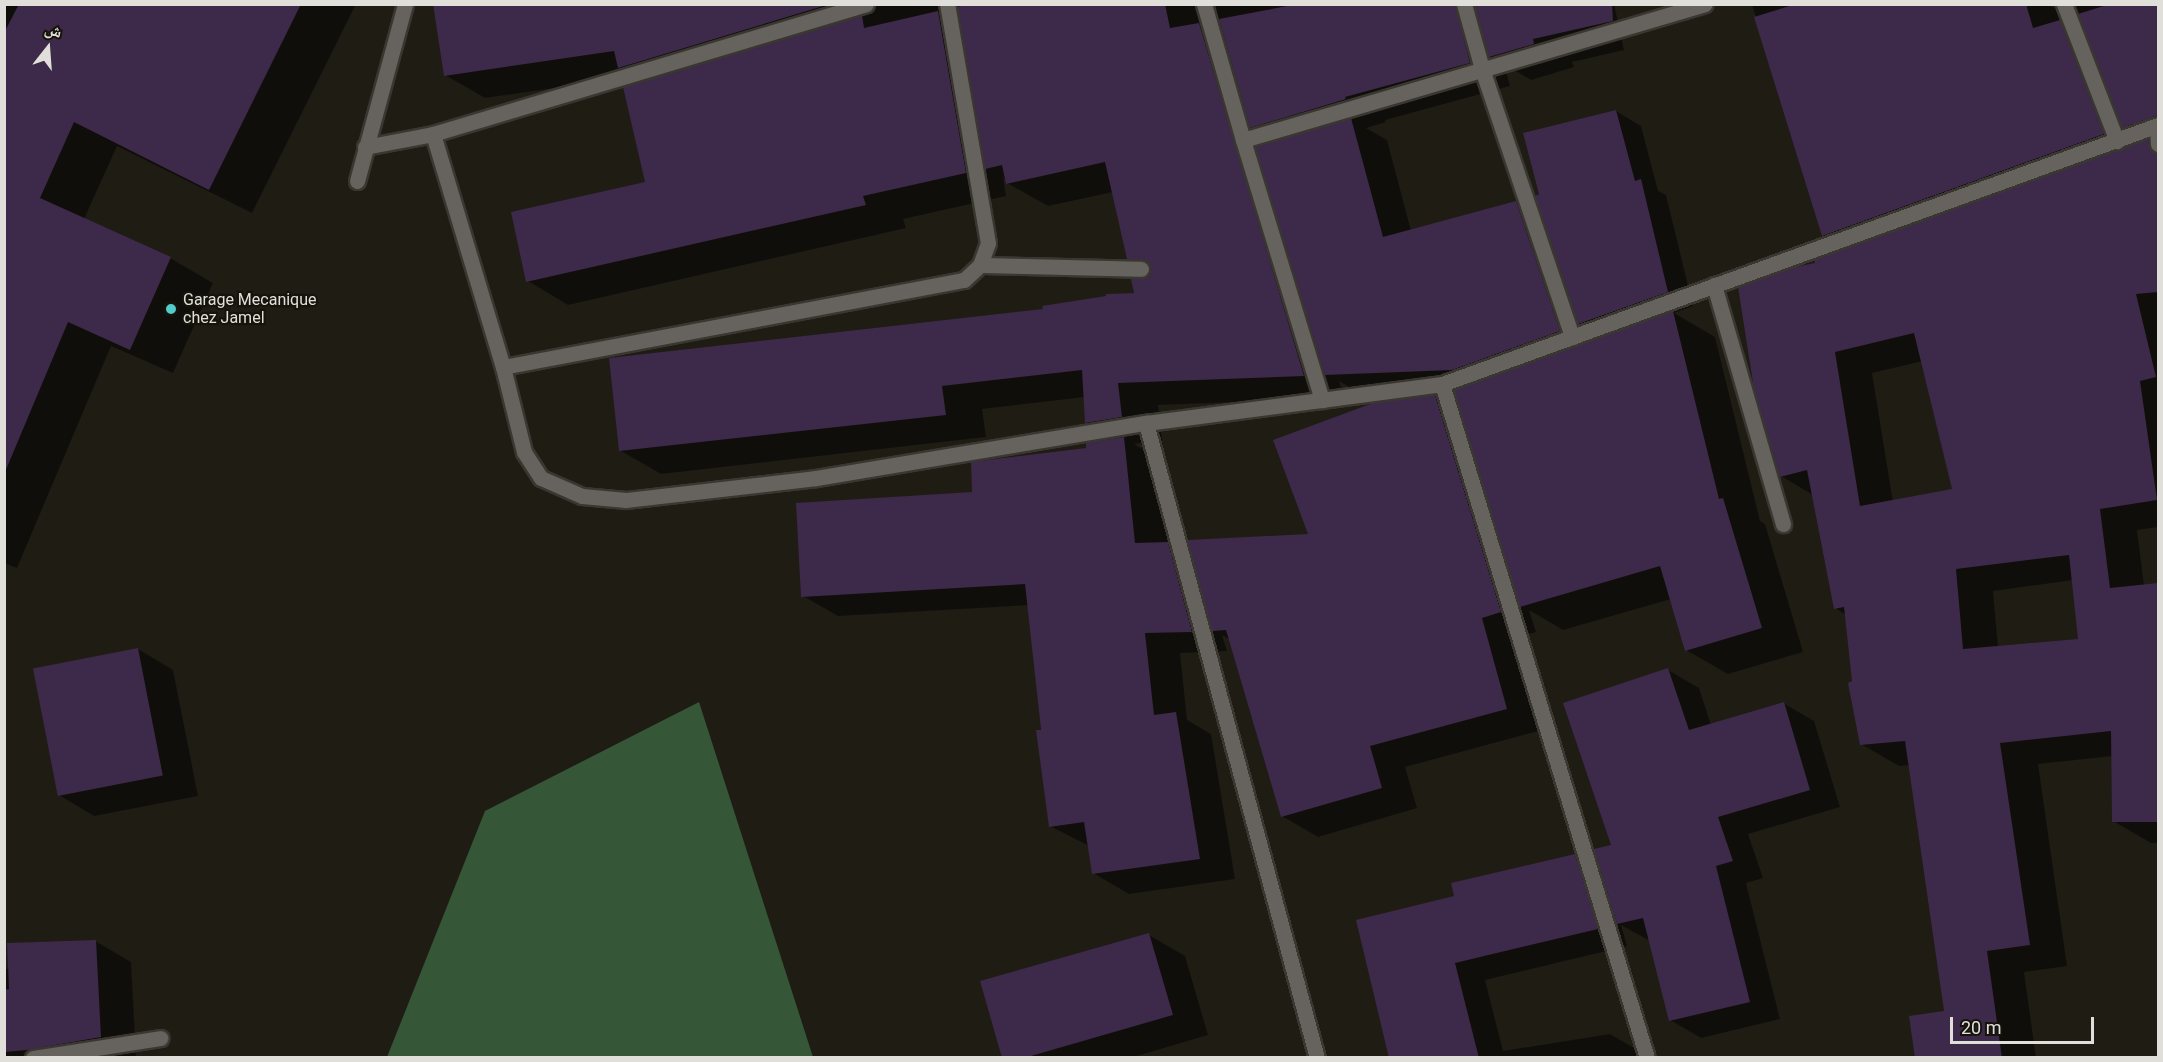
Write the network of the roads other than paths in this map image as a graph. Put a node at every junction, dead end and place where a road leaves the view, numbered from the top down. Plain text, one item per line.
1 (405, 4) edge
2 (866, 4) edge
3 (946, 4) edge
4 (1204, 4) edge
5 (1464, 4) edge
6 (1704, 4) edge
7 (2064, 4) edge
8 (1482, 69) junction
9 (2158, 126) edge
10 (433, 134) junction
11 (1243, 140) junction
12 (2117, 141) junction
13 (2158, 144) edge
14 (365, 147) junction
15 (357, 181) dead end
16 (980, 265) junction
17 (1141, 269) dead end
18 (1714, 285) junction
19 (1572, 337) junction
20 (503, 367) junction
21 (1442, 384) junction
22 (1322, 400) junction
23 (1146, 423) junction
24 (1783, 524) dead end
25 (160, 1038) dead end
26 (33, 1058) edge
27 (1317, 1058) edge
28 (1647, 1058) edge

1 - 14 street
2 - 10 street
3 - 16 street
4 - 11 street
5 - 8 street
6 - 8 street
7 - 12 street
8 - 11 street
8 - 19 street
9 - 12 street
9 - 13 street
10 - 14 street
10 - 20 street
11 - 22 street
12 - 18 street
14 - 15 street
16 - 17 street
16 - 20 street
18 - 19 street
18 - 24 street
19 - 21 street
20 - 23 street
21 - 22 street
21 - 28 street
22 - 23 street
23 - 27 street
25 - 26 street

